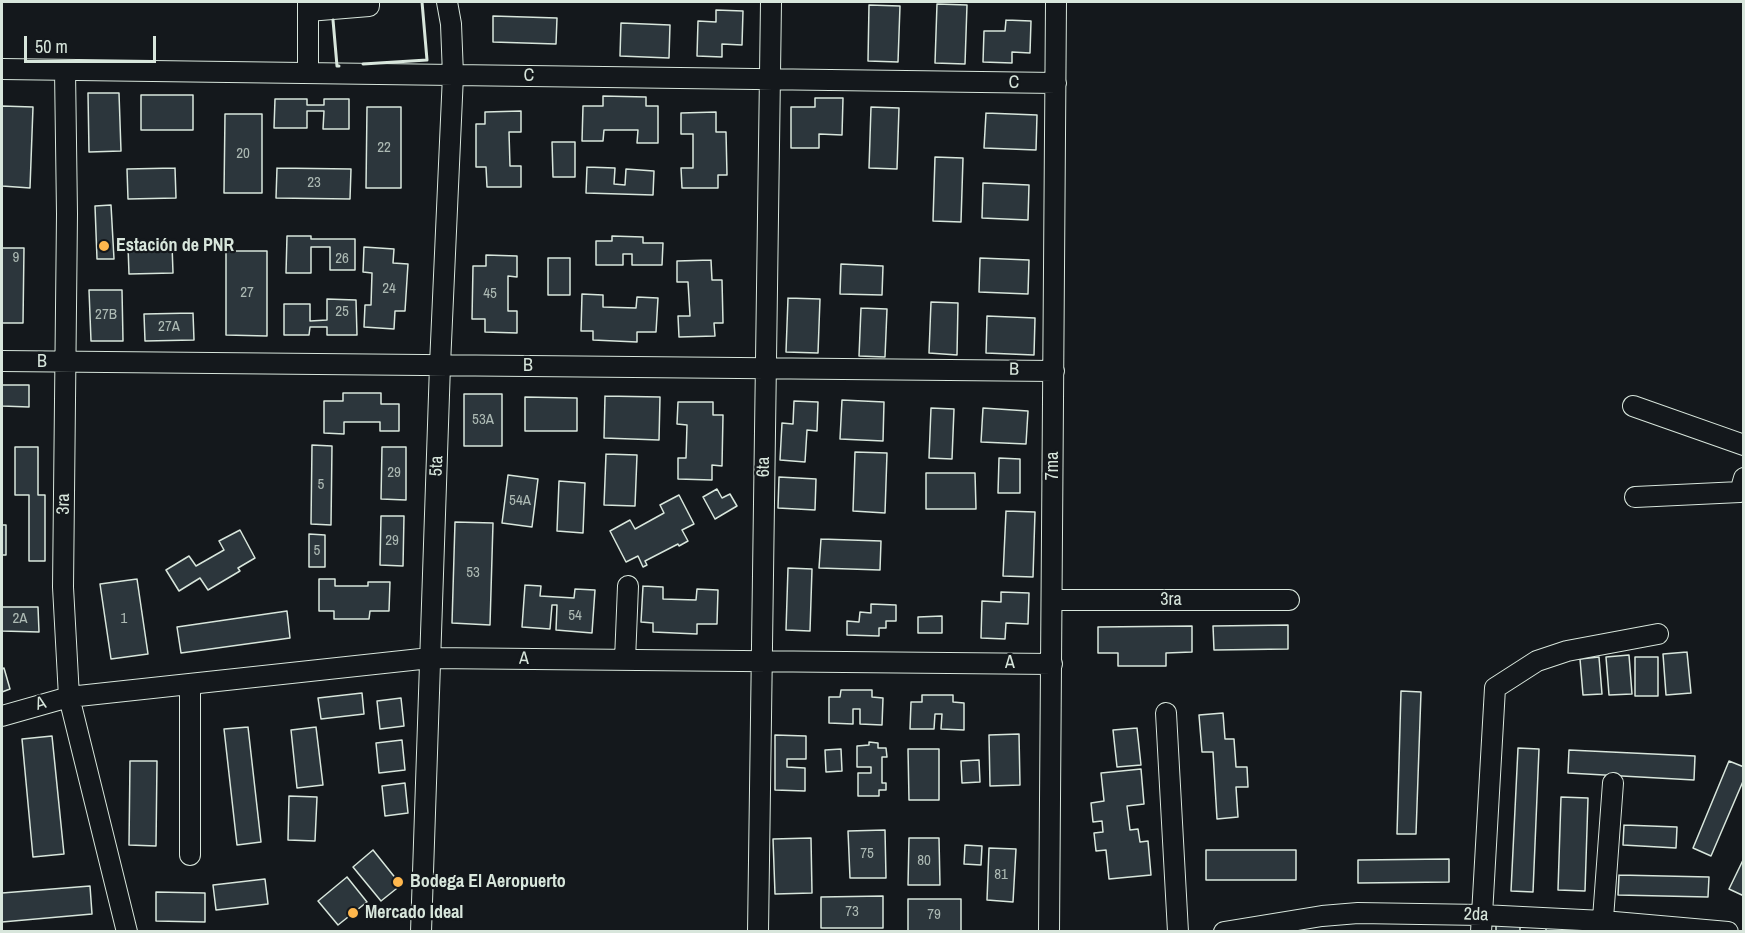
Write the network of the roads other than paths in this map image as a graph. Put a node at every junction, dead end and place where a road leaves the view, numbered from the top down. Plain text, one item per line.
1 (369, 2) edge
2 (447, 2) edge
3 (771, 2) edge
4 (1056, 2) edge
5 (308, 6) edge
6 (2, 69) edge
7 (65, 70) junction
8 (308, 73) junction
9 (453, 75) junction
10 (770, 79) junction
11 (1056, 83) junction
12 (2, 361) edge
13 (66, 362) junction
14 (440, 365) junction
15 (766, 368) junction
16 (1054, 371) junction
17 (1633, 406) dead end
18 (1743, 445) edge
19 (1743, 478) edge
20 (1635, 497) dead end
21 (628, 586) dead end
22 (1052, 600) junction
23 (1289, 600) dead end
24 (1658, 634) dead end
25 (430, 658) junction
26 (625, 660) junction
27 (762, 662) junction
28 (1052, 664) junction
29 (190, 684) junction
30 (69, 697) junction
31 (1166, 713) dead end
32 (2, 716) edge
33 (1613, 783) dead end
34 (190, 855) dead end
35 (1481, 923) edge
36 (1322, 924) edge
37 (1602, 926) edge
38 (127, 932) edge
39 (421, 932) edge
40 (758, 932) edge
41 (1049, 932) edge
42 (1178, 932) edge
43 (1224, 932) edge
44 (1728, 932) edge

1 - 5 street
2 - 9 street, 5ta
3 - 10 street, 6ta
4 - 11 street, 7ma
5 - 8 street
6 - 7 street, C
7 - 8 street, C
7 - 13 street, 3ra
8 - 9 street, C
9 - 10 street, C
9 - 14 street, 5ta
10 - 11 street, C
10 - 15 street, 6ta
11 - 16 street, 7ma
12 - 13 street, B
13 - 14 street, B
13 - 30 street, 3ra
14 - 15 street, B
14 - 25 street, 5ta
15 - 16 street, B
15 - 27 street, 6ta
16 - 22 street, 7ma
17 - 18 street
19 - 20 street
21 - 26 street
22 - 23 street, 3ra
22 - 28 street, 7ma
24 - 35 street
25 - 26 street, A
25 - 29 street, A
25 - 39 street, 5ta
26 - 27 street, A
27 - 28 street, A
27 - 40 street, 6ta
28 - 41 street, 7ma
29 - 30 street, A
29 - 34 street
30 - 32 street, A
30 - 38 street, 3ra
31 - 42 street
33 - 37 street
35 - 36 street, 2da
35 - 37 street, 2da
36 - 43 street, 2da
37 - 44 street, 2da

